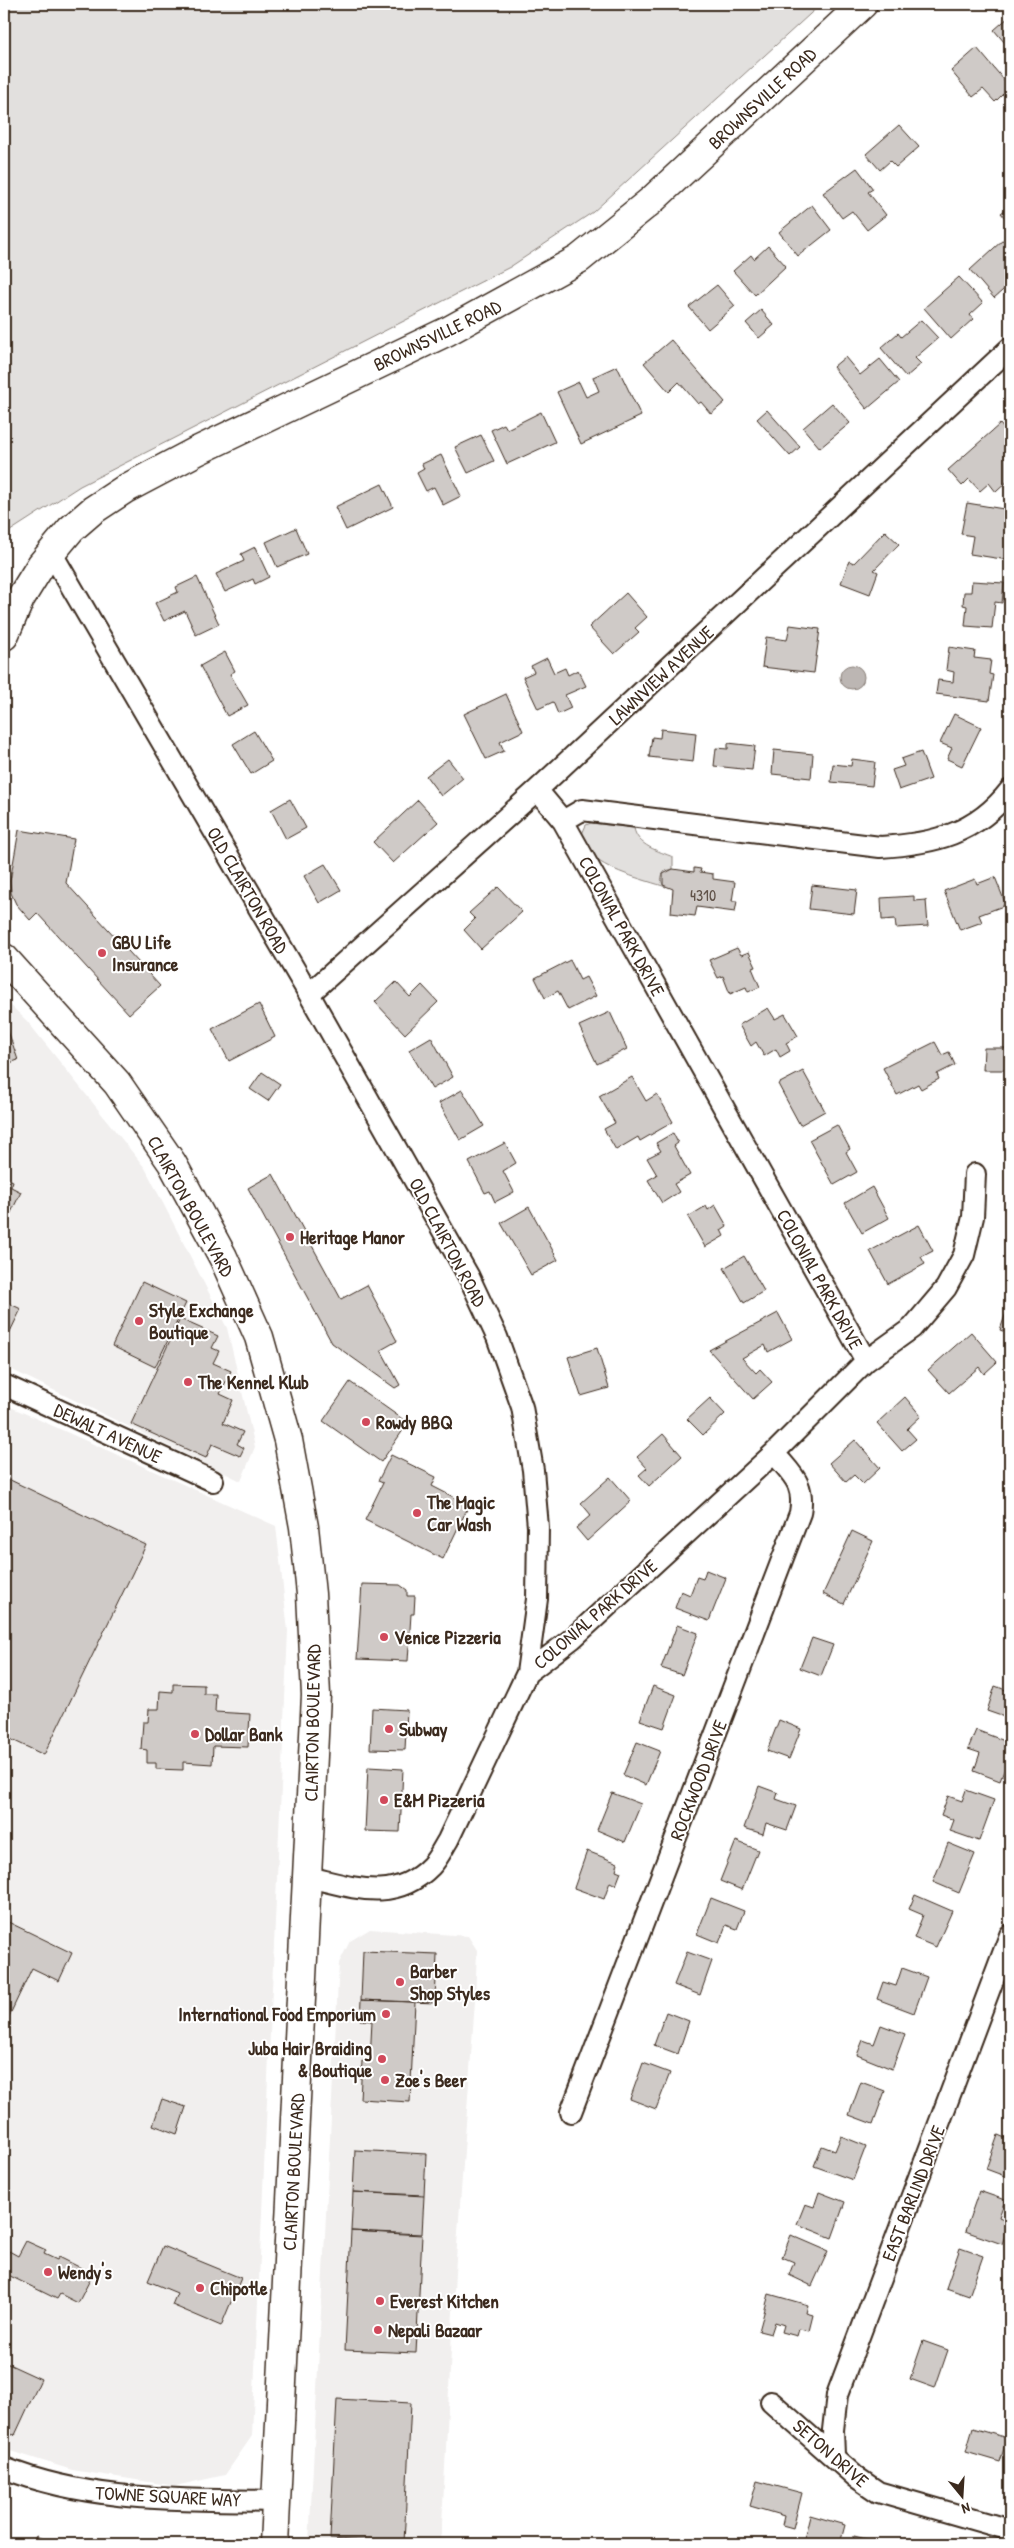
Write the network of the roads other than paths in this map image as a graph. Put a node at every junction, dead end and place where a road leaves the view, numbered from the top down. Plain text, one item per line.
1 (863, 4) edge
2 (1009, 351) edge
3 (51, 552) junction
4 (4, 636) edge
5 (537, 790) junction
6 (1010, 790) edge
7 (563, 821) junction
8 (4, 958) edge
9 (4, 983) edge
10 (37, 992) junction
11 (309, 994) junction
12 (975, 1174) dead end
13 (866, 1360) junction
14 (4, 1385) edge
15 (774, 1453) junction
16 (213, 1481) dead end
17 (527, 1673) junction
18 (308, 1877) junction
19 (1010, 1935) edge
20 (571, 2112) dead end
21 (771, 2402) dead end
22 (834, 2455) junction
23 (4, 2468) edge
24 (276, 2501) junction
25 (1010, 2530) edge
26 (274, 2544) edge

1 - 3 main road, BROWNSVILLE ROAD
2 - 5 street, LAWNVIEW AVENUE
3 - 4 main road, BROWNSVILLE ROAD
3 - 11 street, OLD CLAIRTON ROAD
5 - 7 street, COLONIAL PARK DRIVE
5 - 11 street, LAWNVIEW AVENUE
6 - 7 street
7 - 13 street, COLONIAL PARK DRIVE
8 - 10 main road, CLAIRTON BOULEVARD
9 - 10 main road
10 - 18 main road, CLAIRTON BOULEVARD
11 - 17 street, OLD CLAIRTON ROAD
12 - 13 street
13 - 15 street, COLONIAL PARK DRIVE
14 - 16 street, DEWALT AVENUE
15 - 17 street, COLONIAL PARK DRIVE
15 - 20 street, ROCKWOOD DRIVE
17 - 18 street, OLD CLAIRTON ROAD
18 - 24 main road, CLAIRTON BOULEVARD
19 - 22 street, EAST BARLIND DRIVE
21 - 22 street, SETON DRIVE
22 - 25 street, SETON DRIVE
23 - 24 street, TOWNE SQUARE WAY
24 - 26 main road, CLAIRTON BOULEVARD

